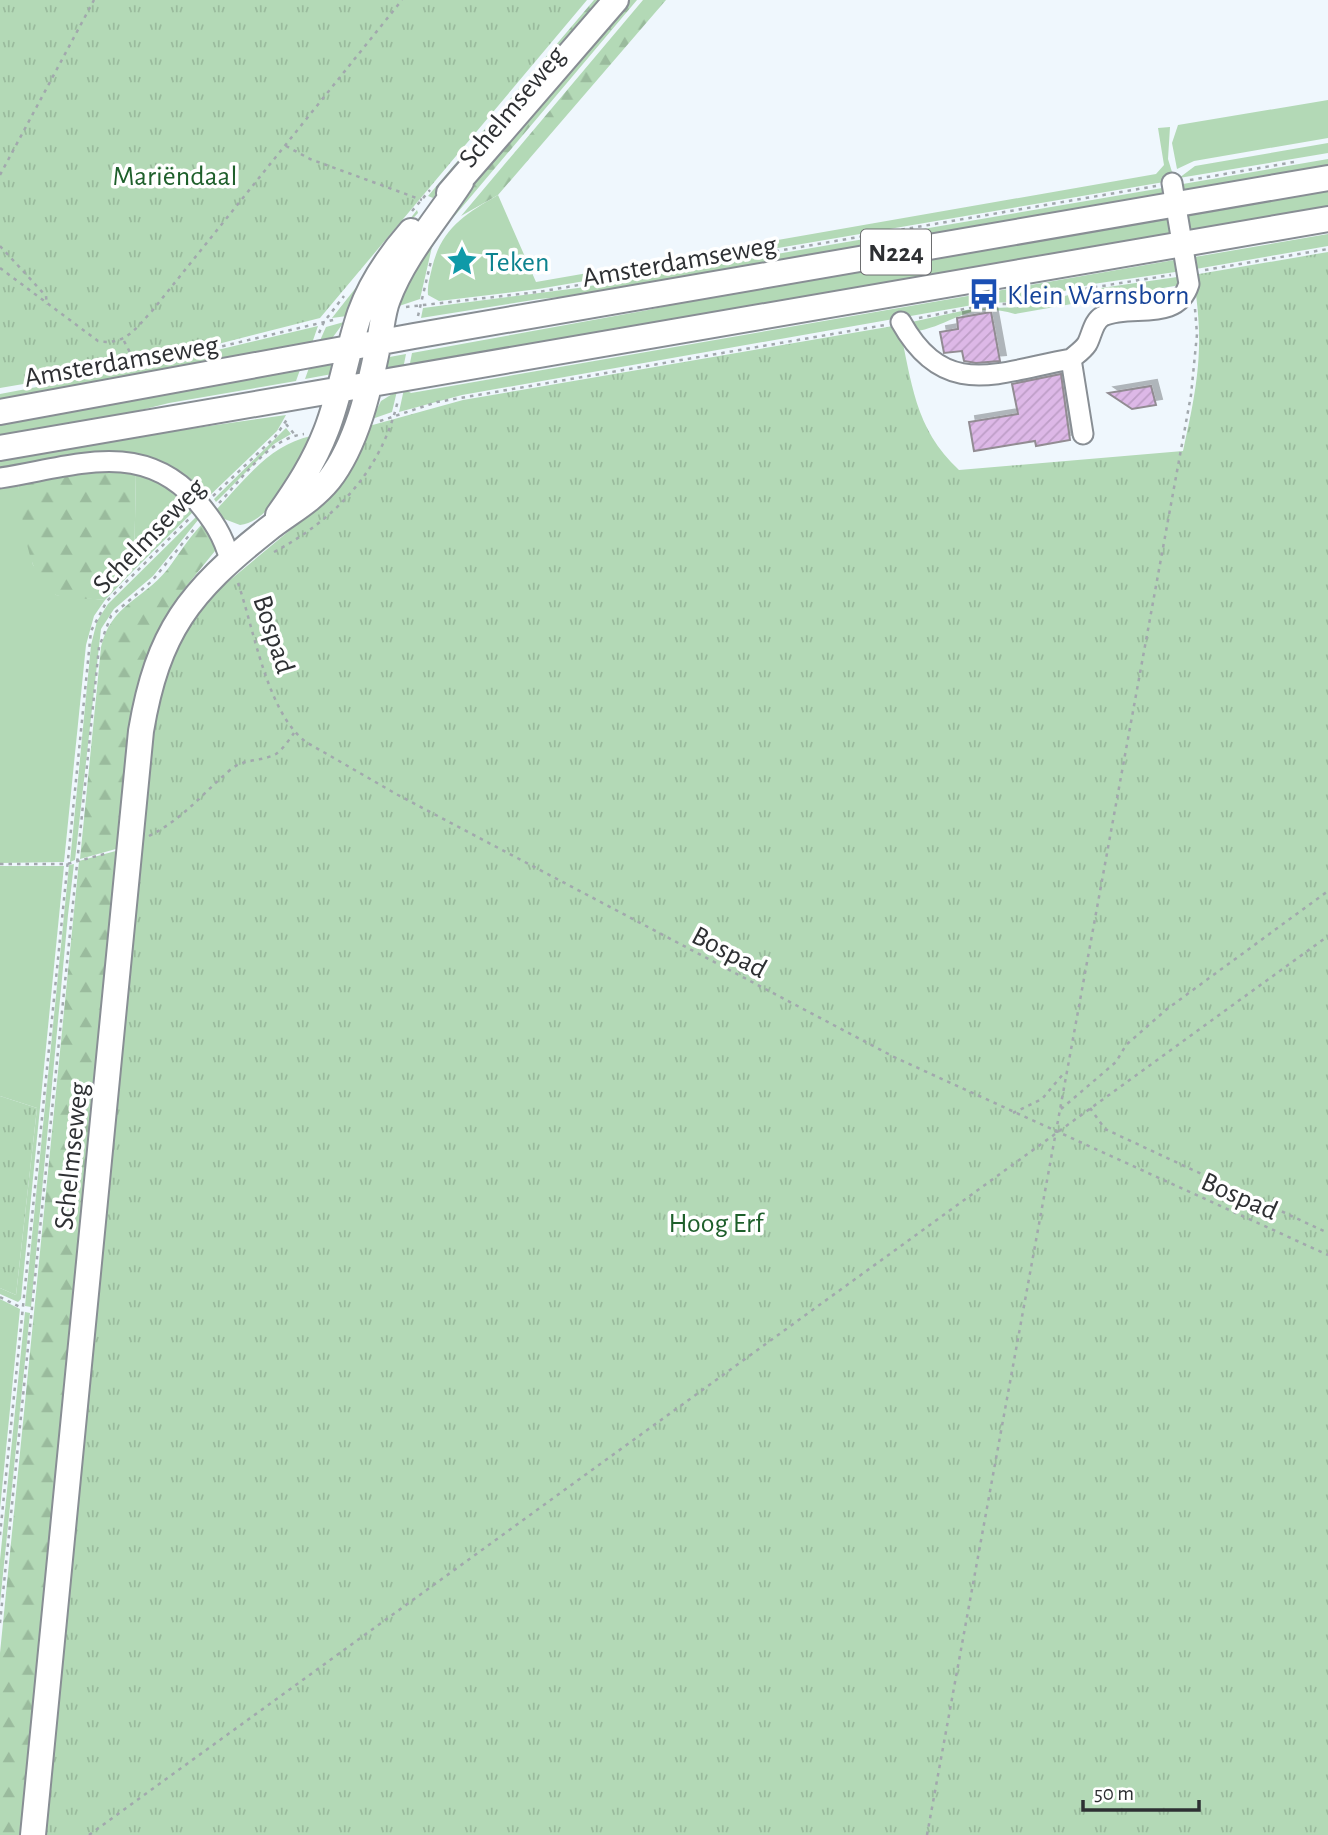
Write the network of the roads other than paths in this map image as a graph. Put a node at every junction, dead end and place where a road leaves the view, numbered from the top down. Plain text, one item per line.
1 (616, 0) edge
2 (1328, 178) edge
3 (461, 181) junction
4 (1173, 194) junction
5 (1328, 219) edge
6 (1181, 244) junction
7 (901, 322) road end
8 (379, 342) junction
9 (352, 347) junction
10 (1071, 359) junction
11 (369, 385) junction
12 (341, 390) junction
13 (0, 412) edge
14 (1083, 434) dead end
15 (0, 448) edge
16 (0, 478) edge
17 (270, 527) junction
18 (230, 560) junction
19 (33, 1835) edge

1 - 3 main road, Schelmseweg
2 - 4 main road, Amsterdamseweg / N224
3 - 8 main road, Schelmseweg
3 - 9 main road, Schelmseweg
4 - 6 street
4 - 8 main road, Amsterdamseweg / N224
5 - 6 main road, N224
6 - 10 street
6 - 11 main road, N224
7 - 10 street
8 - 9 main road, Amsterdamseweg
8 - 11 main road, Schelmseweg
9 - 12 main road, Schelmseweg
9 - 13 main road, Amsterdamseweg
10 - 14 street
11 - 12 main road
11 - 17 main road, Schelmseweg
12 - 15 main road
12 - 17 main road, Schelmseweg
16 - 18 street
17 - 18 main road, Schelmseweg
18 - 19 main road, Schelmseweg

